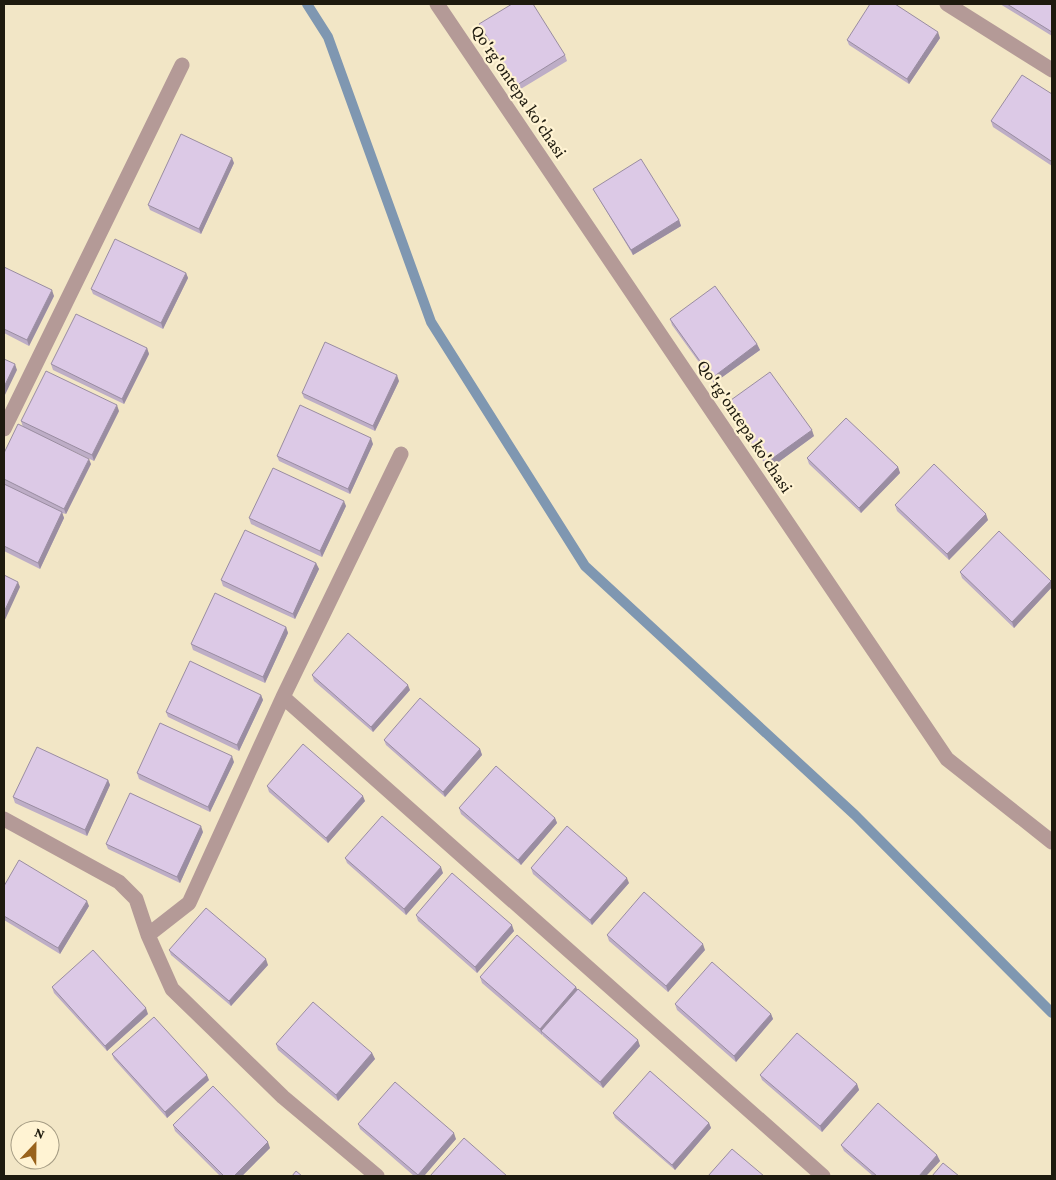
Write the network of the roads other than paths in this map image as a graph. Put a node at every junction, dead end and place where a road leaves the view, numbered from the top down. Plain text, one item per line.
1 (437, 4) edge
2 (947, 4) edge
3 (182, 65) dead end
4 (1052, 70) edge
5 (4, 429) edge
6 (401, 454) dead end
7 (284, 697) junction
8 (4, 819) edge
9 (1052, 842) edge
10 (148, 935) junction
11 (378, 1176) edge
12 (823, 1176) edge

1 - 9 street, Qo'rg'ontepa ko'chasi
2 - 4 street
3 - 5 street
6 - 7 street
7 - 10 street
7 - 12 street
8 - 10 street
10 - 11 street

